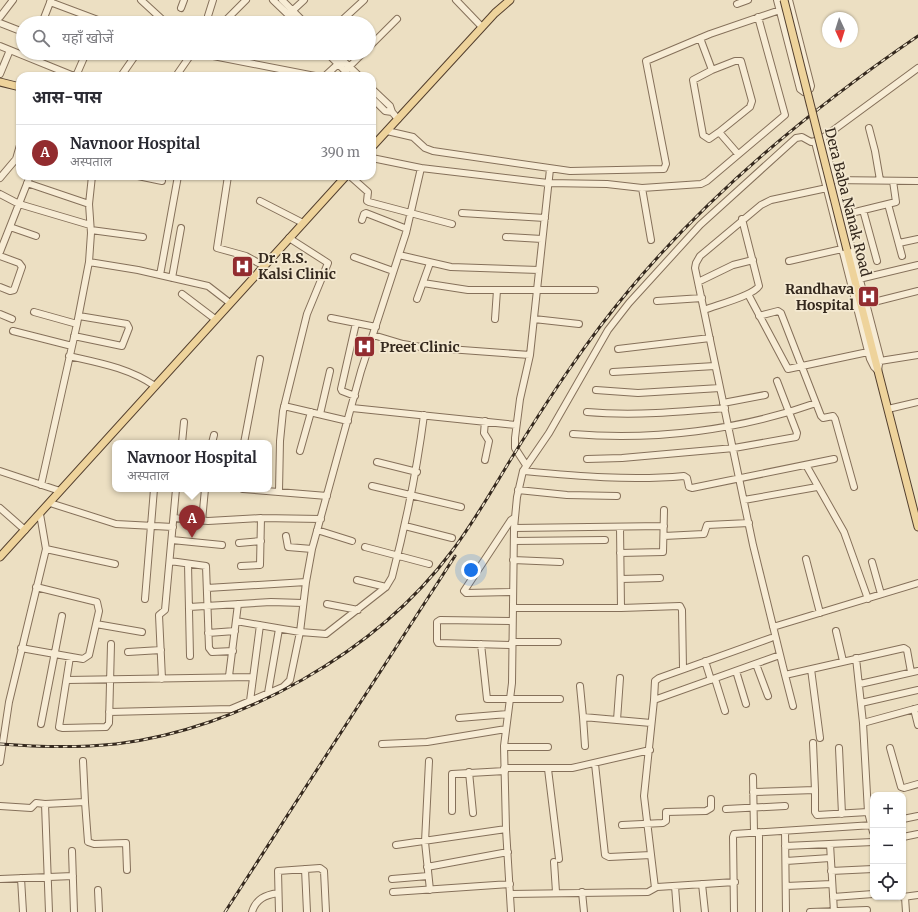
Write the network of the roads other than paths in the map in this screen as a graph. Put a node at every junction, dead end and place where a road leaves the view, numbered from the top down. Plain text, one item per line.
1 (13, 0) edge
2 (184, 0) edge
3 (213, 0) edge
4 (246, 0) edge
5 (273, 0) edge
6 (282, 0) edge
7 (304, 0) edge
8 (364, 0) edge
9 (456, 0) edge
10 (748, 0) edge
11 (777, 0) edge
12 (784, 0) edge
13 (789, 0) edge
14 (50, 1) edge
15 (145, 1) edge
16 (507, 1) edge
17 (737, 4) dead end
18 (181, 8) dead end
19 (780, 10) junction
20 (290, 13) junction
21 (45, 16) edge
22 (87, 16) edge
23 (159, 16) edge
24 (208, 16) dead end
25 (230, 16) edge
26 (292, 16) edge
27 (294, 16) edge
28 (347, 16) edge
29 (0, 17) edge
30 (758, 17) junction
31 (397, 19) dead end
32 (0, 23) edge
33 (482, 27) junction
34 (16, 29) edge
35 (700, 38) junction
36 (376, 40) edge
37 (0, 46) edge
38 (10, 50) junction
39 (16, 52) edge
40 (35, 60) edge
41 (83, 60) edge
42 (132, 60) edge
43 (187, 60) edge
44 (234, 60) edge
45 (334, 60) edge
46 (340, 60) edge
47 (356, 60) edge
48 (338, 64) junction
49 (918, 68) edge
50 (347, 69) junction
51 (712, 70) junction
52 (65, 72) edge
53 (77, 72) edge
54 (125, 72) edge
55 (179, 72) edge
56 (295, 72) edge
57 (329, 72) edge
58 (348, 72) edge
59 (352, 72) edge
60 (0, 74) edge
61 (0, 82) edge
62 (16, 86) edge
63 (376, 93) edge
64 (376, 102) edge
65 (392, 112) junction
66 (398, 119) junction
67 (869, 128) dead end
68 (387, 131) junction
69 (719, 132) junction
70 (823, 138) junction
71 (815, 142) junction
72 (376, 143) edge
73 (738, 154) junction
74 (16, 159) edge
75 (376, 159) edge
76 (421, 168) junction
77 (550, 169) junction
78 (1, 176) edge
79 (29, 180) edge
80 (92, 180) edge
81 (157, 180) edge
82 (177, 180) edge
83 (227, 180) edge
84 (342, 180) edge
85 (354, 180) edge
86 (825, 180) junction
87 (833, 180) junction
88 (880, 180) junction
89 (162, 181) dead end
90 (893, 181) junction
91 (918, 181) edge
92 (28, 183) junction
93 (548, 183) junction
94 (642, 188) junction
95 (827, 188) junction
96 (0, 194) edge
97 (260, 201) dead end
98 (19, 204) junction
99 (89, 204) junction
100 (888, 204) junction
101 (863, 210) junction
102 (410, 213) junction
103 (462, 213) dead end
104 (843, 215) junction
105 (544, 218) junction
106 (742, 219) junction
107 (362, 220) dead end
108 (303, 223) junction
109 (452, 224) dead end
110 (10, 227) junction
111 (90, 227) junction
112 (180, 228) dead end
113 (407, 229) junction
114 (36, 236) dead end
115 (143, 237) dead end
116 (506, 237) dead end
117 (289, 238) junction
118 (542, 239) junction
119 (918, 239) edge
120 (651, 240) dead end
121 (899, 243) junction
122 (842, 249) junction
123 (0, 252) edge
124 (399, 255) junction
125 (0, 256) edge
126 (902, 256) dead end
127 (354, 257) dead end
128 (753, 260) junction
129 (789, 261) dead end
130 (877, 261) dead end
131 (89, 262) junction
132 (430, 263) junction
133 (264, 266) junction
134 (918, 266) edge
135 (539, 270) junction
136 (394, 271) junction
137 (160, 275) junction
138 (172, 278) junction
139 (860, 279) junction
140 (698, 282) junction
141 (423, 283) junction
142 (0, 287) edge
143 (537, 289) junction
144 (497, 290) junction
145 (595, 290) dead end
146 (918, 290) edge
147 (182, 294) dead end
148 (748, 294) junction
149 (702, 298) junction
150 (417, 299) dead end
151 (657, 301) dead end
152 (230, 303) junction
153 (866, 304) junction
154 (704, 310) junction
155 (34, 312) dead end
156 (0, 315) edge
157 (78, 316) junction
158 (759, 316) junction
159 (331, 318) dead end
160 (12, 319) dead end
161 (215, 319) junction
162 (495, 319) dead end
163 (534, 319) junction
164 (356, 323) junction
165 (77, 324) junction
166 (580, 324) dead end
167 (376, 327) junction
168 (13, 331) dead end
169 (373, 335) junction
170 (74, 336) junction
171 (710, 338) junction
172 (72, 346) junction
173 (618, 349) dead end
174 (868, 352) junction
175 (530, 355) junction
176 (918, 355) edge
177 (69, 356) junction
178 (260, 359) dead end
179 (878, 361) junction
180 (715, 366) junction
181 (803, 366) junction
182 (330, 371) dead end
183 (878, 371) junction
184 (613, 372) dead end
185 (777, 381) dead end
186 (155, 386) junction
187 (720, 388) junction
188 (596, 390) dead end
189 (765, 394) dead end
190 (355, 396) junction
191 (918, 402) edge
192 (816, 403) junction
193 (724, 405) junction
194 (284, 406) junction
195 (352, 408) junction
196 (888, 408) junction
197 (311, 412) junction
198 (587, 412) dead end
199 (789, 413) junction
200 (320, 414) junction
201 (424, 415) junction
202 (348, 421) junction
203 (485, 421) junction
204 (184, 422) dead end
205 (516, 424) junction
206 (729, 426) junction
207 (573, 434) dead end
208 (214, 436) dead end
209 (182, 440) edge
210 (213, 440) edge
211 (245, 440) edge
212 (734, 448) junction
213 (300, 451) dead end
214 (587, 459) dead end
215 (834, 459) dead end
216 (485, 460) dead end
217 (377, 462) dead end
218 (526, 465) junction
219 (806, 465) junction
220 (0, 471) edge
221 (523, 471) junction
222 (417, 472) junction
223 (739, 479) junction
224 (41, 485) junction
225 (372, 486) dead end
226 (818, 487) junction
227 (854, 487) dead end
228 (518, 490) junction
229 (60, 491) junction
230 (272, 491) edge
231 (279, 491) junction
232 (154, 492) edge
233 (176, 492) edge
234 (205, 492) edge
235 (412, 495) junction
236 (327, 496) junction
237 (617, 496) dead end
238 (744, 500) junction
239 (50, 502) junction
240 (915, 505) edge
241 (461, 507) dead end
242 (0, 508) edge
243 (664, 510) dead end
244 (40, 514) junction
245 (174, 518) junction
246 (261, 518) junction
247 (321, 518) junction
248 (514, 518) junction
249 (202, 521) junction
250 (749, 523) junction
251 (405, 526) junction
252 (664, 526) junction
253 (152, 527) junction
254 (173, 527) junction
255 (620, 527) junction
256 (918, 527) edge
257 (514, 528) junction
258 (25, 530) junction
259 (318, 530) junction
260 (286, 536) dead end
261 (664, 536) junction
262 (452, 538) dead end
263 (172, 540) junction
264 (605, 540) dead end
265 (352, 541) dead end
266 (514, 541) junction
267 (261, 542) junction
268 (239, 543) dead end
269 (222, 545) dead end
270 (365, 548) dead end
271 (46, 549) junction
272 (312, 549) junction
273 (620, 553) junction
274 (398, 556) junction
275 (0, 557) edge
276 (806, 559) dead end
277 (513, 560) junction
278 (170, 561) junction
279 (560, 562) dead end
280 (872, 562) dead end
281 (115, 564) dead end
282 (188, 564) junction
283 (429, 564) dead end
284 (241, 566) dead end
285 (660, 578) dead end
286 (621, 579) junction
287 (358, 580) dead end
288 (306, 582) junction
289 (918, 583) edge
290 (36, 587) junction
291 (386, 587) junction
292 (207, 588) junction
293 (514, 592) junction
294 (881, 594) junction
295 (868, 598) junction
296 (145, 599) dead end
297 (303, 603) junction
298 (238, 604) junction
299 (327, 604) dead end
300 (207, 606) junction
301 (189, 607) junction
302 (513, 608) junction
303 (621, 608) junction
304 (358, 610) junction
305 (820, 613) junction
306 (62, 616) dead end
307 (236, 621) junction
308 (512, 621) junction
309 (96, 624) junction
310 (260, 625) junction
311 (773, 628) junction
312 (279, 629) junction
313 (142, 632) dead end
314 (235, 632) junction
315 (300, 632) junction
316 (836, 632) dead end
317 (208, 633) junction
318 (771, 638) dead end
319 (558, 642) dead end
320 (512, 643) junction
321 (111, 644) dead end
322 (481, 644) junction
323 (21, 648) junction
324 (161, 650) junction
325 (233, 651) junction
326 (128, 652) dead end
327 (55, 654) junction
328 (780, 655) junction
329 (190, 656) dead end
330 (70, 657) junction
331 (856, 658) junction
332 (705, 661) junction
333 (843, 661) junction
334 (756, 664) junction
335 (683, 668) junction
336 (811, 669) junction
337 (736, 671) junction
338 (918, 671) edge
339 (911, 672) junction
340 (786, 675) junction
341 (229, 676) junction
342 (253, 677) junction
343 (620, 678) dead end
344 (109, 679) junction
345 (162, 679) junction
346 (67, 680) junction
347 (713, 680) junction
348 (860, 684) junction
349 (580, 686) dead end
350 (918, 690) edge
351 (268, 693) junction
352 (768, 696) dead end
353 (560, 699) dead end
354 (510, 700) junction
355 (654, 700) junction
356 (250, 701) junction
357 (861, 703) junction
358 (746, 704) dead end
359 (793, 706) dead end
360 (916, 709) edge
361 (725, 711) dead end
362 (109, 712) junction
363 (508, 714) junction
364 (583, 717) junction
365 (459, 718) dead end
366 (617, 720) junction
367 (651, 723) junction
368 (863, 723) junction
369 (41, 724) dead end
370 (918, 724) edge
371 (506, 729) junction
372 (820, 738) dead end
373 (813, 743) dead end
374 (382, 744) dead end
375 (585, 746) dead end
376 (504, 747) junction
377 (548, 747) dead end
378 (839, 748) dead end
379 (890, 748) dead end
380 (650, 750) junction
381 (83, 761) dead end
382 (429, 761) dead end
383 (0, 762) edge
384 (595, 764) junction
385 (504, 769) junction
386 (548, 769) junction
387 (469, 772) junction
388 (753, 776) dead end
389 (918, 784) edge
390 (815, 790) junction
391 (753, 792) junction
392 (711, 799) dead end
393 (85, 802) junction
394 (45, 804) junction
395 (0, 806) edge
396 (785, 806) dead end
397 (754, 807) junction
398 (726, 808) dead end
399 (452, 811) dead end
400 (868, 812) junction
401 (473, 813) dead end
402 (842, 814) junction
403 (918, 816) edge
404 (906, 818) edge
405 (870, 820) edge
406 (647, 824) junction
407 (622, 825) dead end
408 (870, 828) edge
409 (506, 829) junction
410 (785, 831) junction
411 (756, 832) junction
412 (918, 834) edge
413 (906, 836) edge
414 (425, 842) junction
415 (870, 842) edge
416 (830, 844) junction
417 (396, 845) dead end
418 (785, 846) junction
419 (72, 851) dead end
420 (508, 852) junction
421 (651, 855) junction
422 (830, 858) junction
423 (786, 861) junction
424 (427, 867) junction
425 (305, 869) junction
426 (870, 869) edge
427 (127, 870) dead end
428 (831, 871) junction
429 (73, 876) junction
430 (428, 876) junction
431 (48, 877) junction
432 (21, 878) junction
433 (392, 878) dead end
434 (0, 879) edge
435 (735, 882) junction
436 (510, 884) junction
437 (702, 884) junction
438 (832, 884) junction
439 (675, 886) junction
440 (786, 886) junction
441 (655, 888) junction
442 (98, 890) dead end
443 (430, 890) junction
444 (393, 892) dead end
445 (556, 892) junction
446 (582, 892) junction
447 (278, 893) junction
448 (510, 894) junction
449 (870, 894) edge
450 (918, 895) edge
451 (833, 897) junction
452 (906, 897) edge
453 (904, 900) edge
454 (867, 910) dead end
455 (23, 912) edge
456 (49, 912) edge
457 (74, 912) edge
458 (99, 912) edge
459 (252, 912) edge
460 (278, 912) edge
461 (307, 912) edge
462 (326, 912) edge
463 (511, 912) edge
464 (584, 912) edge
465 (677, 912) edge
466 (705, 912) edge
467 (734, 912) edge
468 (759, 912) edge
469 (786, 912) edge
470 (810, 912) edge
471 (821, 912) edge
472 (834, 912) edge
473 (906, 912) edge

1 - 29 street
2 - 18 street
3 - 24 street
4 - 25 street
5 - 20 street
6 - 20 street
7 - 20 street
8 - 28 street
9 - 33 street
10 - 17 street
11 - 19 street
12 - 179 main road, Dera Baba Nanak Road, bridge
13 - 19 street
14 - 21 street
14 - 22 street
15 - 23 street
16 - 33 main road
19 - 30 street
20 - 26 street
20 - 27 street
30 - 35 street
30 - 73 street
31 - 36 street
32 - 34 street
33 - 66 main road
35 - 51 street
35 - 77 street
37 - 38 street
38 - 39 street
38 - 60 street
40 - 52 street
41 - 53 street
42 - 54 street
43 - 55 street
44 - 56 street
45 - 48 street
46 - 50 street
47 - 50 street
48 - 50 street
48 - 57 street
49 - 70 street
50 - 58 street
50 - 59 street
51 - 69 street
51 - 69 street
61 - 62 main road
63 - 65 street
64 - 65 street
65 - 66 street
66 - 68 main road
67 - 88 street
68 - 72 main road
68 - 77 street
69 - 73 street
70 - 71 street
70 - 87 street
71 - 86 street
71 - 218 street
73 - 94 street
74 - 78 street
75 - 76 street
76 - 93 street
76 - 102 street
77 - 93 street
79 - 92 street
80 - 99 street
81 - 89 street
82 - 137 street
83 - 133 street
84 - 108 main road
85 - 102 street
86 - 87 street
86 - 95 street
87 - 88 street
87 - 104 street
88 - 90 street
90 - 91 street
90 - 100 street
92 - 98 street
92 - 99 street
93 - 94 street
93 - 105 street
94 - 120 street
95 - 106 street
95 - 122 street
96 - 98 street
97 - 108 street
98 - 110 street
98 - 111 street
99 - 111 street
100 - 101 street
100 - 121 street
101 - 104 street
101 - 130 street
102 - 109 street
102 - 113 street
103 - 105 street
104 - 139 street
105 - 118 street
106 - 128 street
106 - 140 street
107 - 113 street
108 - 117 main road
110 - 114 street
110 - 123 street
111 - 115 street
111 - 131 street
112 - 138 street
113 - 124 street
116 - 118 street
117 - 133 main road
117 - 194 street
118 - 135 street
119 - 121 street
121 - 126 street
122 - 129 street
122 - 174 street
124 - 132 street
124 - 136 street
125 - 142 street
127 - 136 street
128 - 140 street
128 - 148 street
131 - 137 street
131 - 157 street
132 - 135 street
132 - 141 street
133 - 152 main road
134 - 139 street
135 - 143 street
136 - 167 street
137 - 138 street
138 - 152 street
139 - 153 street
140 - 149 street
141 - 144 street
141 - 150 street
143 - 144 street
143 - 145 street
143 - 163 street
144 - 162 street
146 - 153 street
147 - 161 street
148 - 154 street
148 - 158 street
149 - 151 street
149 - 154 street
152 - 161 main road
153 - 179 street
154 - 171 street
155 - 165 street
156 - 160 street
157 - 165 street
157 - 170 street
158 - 181 street
158 - 181 street
159 - 164 street
161 - 186 main road
163 - 166 street
163 - 175 street
164 - 167 street
164 - 190 street
165 - 170 street
167 - 169 street
168 - 172 street
169 - 175 street
169 - 190 street
170 - 172 street
171 - 173 street
171 - 180 street
172 - 177 street
174 - 181 street
174 - 183 street
175 - 205 street
176 - 179 street
177 - 186 street
177 - 224 street
178 - 211 street
179 - 183 main road, Dera Baba Nanak Road
180 - 184 street
180 - 187 street
181 - 192 street
182 - 200 street
183 - 196 main road, Dera Baba Nanak Road
185 - 199 street
186 - 229 main road
187 - 188 street
187 - 193 street
189 - 193 street
190 - 195 street
191 - 196 street
192 - 199 street
192 - 227 street
193 - 198 street
193 - 206 street
194 - 197 street
194 - 231 street
195 - 201 street
195 - 202 street
196 - 240 main road, Dera Baba Nanak Road
197 - 200 street
197 - 213 street
199 - 206 street
199 - 212 street
200 - 202 street
201 - 203 street
201 - 222 street
202 - 236 street
203 - 205 street
203 - 216 street
204 - 209 street
205 - 218 street
206 - 207 street
206 - 212 street
208 - 210 street
212 - 214 street
212 - 223 street
215 - 219 street
217 - 222 street
218 - 221 street
219 - 223 street
219 - 226 street
220 - 224 street
221 - 223 street
221 - 228 street
222 - 235 street
223 - 238 street
224 - 229 street
225 - 235 street
226 - 238 street
226 - 295 street
228 - 237 street
228 - 248 street
229 - 239 main road
230 - 231 street
231 - 236 street
232 - 253 street
233 - 245 street
234 - 249 street
235 - 241 street
235 - 251 street
236 - 247 street
238 - 250 street
239 - 244 main road
239 - 253 street
240 - 256 main road, Dera Baba Nanak Road
242 - 258 street
243 - 252 street
244 - 258 main road
244 - 271 street
245 - 249 street
245 - 254 street
246 - 247 street
246 - 249 street
246 - 267 street
247 - 259 street
248 - 257 street
248 - 293 street
250 - 261 street
250 - 311 street
251 - 262 street
251 - 274 street
252 - 255 street
252 - 261 street
253 - 254 street
253 - 296 street
254 - 263 street
255 - 257 street
255 - 273 street
257 - 266 street
258 - 275 main road
259 - 265 street
259 - 272 street
260 - 272 street
261 - 273 street
263 - 269 street
263 - 278 street
264 - 266 street
266 - 277 street
267 - 268 street
267 - 284 street
270 - 274 street
271 - 281 street
271 - 290 street
272 - 288 street
273 - 286 street
274 - 283 street
274 - 291 street
276 - 305 street
277 - 279 street
277 - 293 street
278 - 282 street
278 - 324 street
280 - 294 street
282 - 292 street
282 - 301 street
285 - 286 street
286 - 303 street
287 - 291 street
288 - 292 street
288 - 297 street
289 - 294 street
290 - 309 street
290 - 323 street
291 - 304 street
292 - 300 street
293 - 302 street
294 - 295 street
295 - 305 street
297 - 298 street
297 - 315 street
298 - 300 street
298 - 307 street
299 - 304 street
300 - 301 street
300 - 317 street
301 - 329 street
302 - 303 street
302 - 308 street
303 - 335 street
304 - 315 street
305 - 311 street
306 - 327 street
307 - 310 street
307 - 314 street
308 - 320 street
308 - 322 street
309 - 313 street
309 - 330 street
310 - 312 street
310 - 342 street
311 - 328 street
312 - 315 street
312 - 351 street
314 - 317 street
314 - 325 street
315 - 351 street
316 - 333 street
317 - 325 street
318 - 332 street
319 - 320 street
320 - 322 street
320 - 354 street
321 - 344 street
322 - 354 street
323 - 327 street
323 - 383 street
324 - 326 street
324 - 345 street
325 - 341 street
327 - 330 street
327 - 369 street
328 - 334 street
328 - 340 street
330 - 346 street
331 - 333 street
331 - 339 street
331 - 348 street
332 - 335 street
332 - 347 street
333 - 336 street
334 - 337 street
334 - 352 street
335 - 355 street
336 - 340 street
336 - 372 street
337 - 347 street
337 - 358 street
338 - 339 street
339 - 348 street
340 - 359 street
341 - 342 street
341 - 345 street
342 - 356 street
343 - 366 street
344 - 345 street
344 - 346 street
344 - 362 street
346 - 362 street
347 - 355 street
347 - 361 street
348 - 357 street
349 - 364 street
350 - 357 street
351 - 356 street
353 - 354 street
354 - 363 street
355 - 367 street
356 - 362 street
357 - 368 street
360 - 368 street
360 - 370 street
363 - 365 street
363 - 371 street
364 - 366 street
364 - 375 street
366 - 367 street
367 - 380 street
368 - 400 street
371 - 374 street
371 - 376 street
373 - 390 street
376 - 377 street
376 - 385 street
378 - 402 street
379 - 389 street
380 - 384 street
380 - 406 street
381 - 393 street
382 - 414 street
384 - 386 street
384 - 421 street
385 - 386 street
385 - 387 street
385 - 409 street
386 - 445 street
387 - 399 street
387 - 401 street
388 - 391 street
390 - 391 street
390 - 402 street
391 - 397 street
392 - 406 street
393 - 394 street
393 - 427 street
394 - 395 street
394 - 431 street
396 - 397 street
397 - 398 street
397 - 411 street
400 - 402 street
400 - 405 street
403 - 404 street
406 - 407 street
406 - 421 street
408 - 410 street
409 - 414 street
409 - 420 street
410 - 411 street
410 - 418 street
411 - 435 street
411 - 468 street
412 - 413 street
414 - 417 street
414 - 424 street
415 - 416 street
416 - 418 street
416 - 422 street
418 - 423 street
419 - 429 street
420 - 424 street
420 - 436 street
421 - 441 street
422 - 423 street
422 - 428 street
423 - 440 street
424 - 430 street
425 - 447 street
425 - 461 street
425 - 462 street
426 - 428 street
428 - 438 street
429 - 431 street
429 - 457 street
430 - 433 street
430 - 443 street
431 - 432 street
431 - 456 street
432 - 434 street
432 - 455 street
435 - 437 street
435 - 467 street
436 - 443 street
436 - 448 street
437 - 439 street
437 - 466 street
438 - 440 street
438 - 451 street
439 - 441 street
439 - 465 street
440 - 469 street
441 - 446 street
442 - 458 street
443 - 444 street
445 - 446 street
445 - 448 street
446 - 464 street
447 - 459 street
447 - 460 street
448 - 463 street
449 - 451 street
450 - 452 street
451 - 472 street
453 - 473 street
454 - 472 street
470 - 471 street
471 - 472 street

